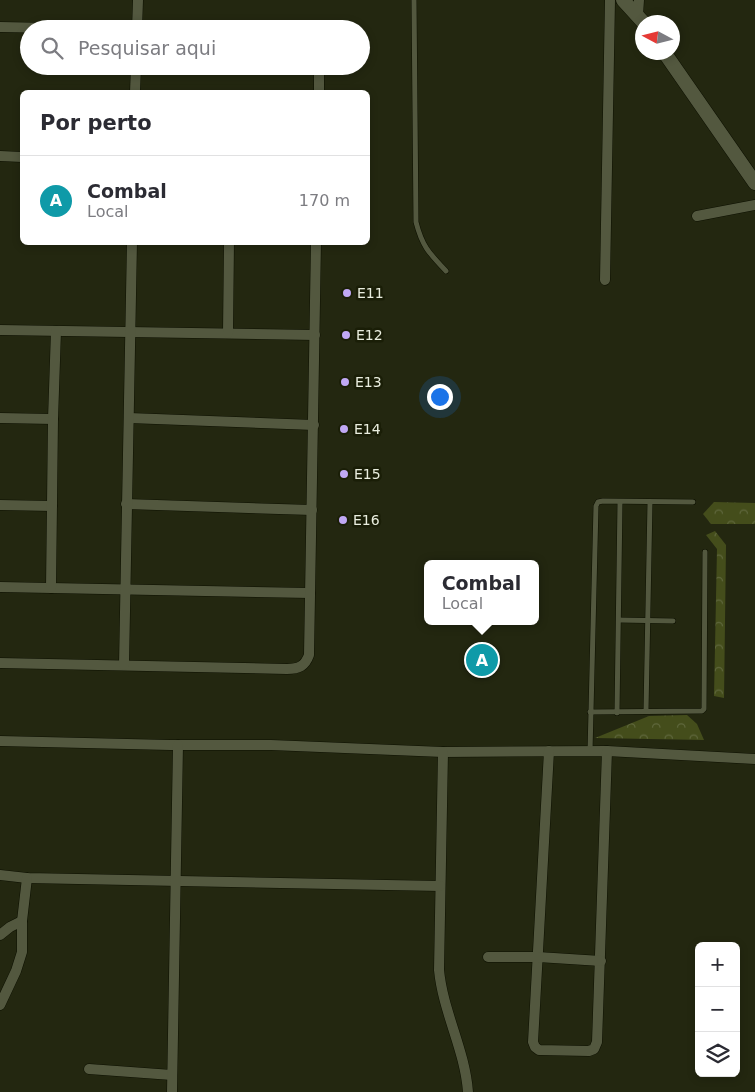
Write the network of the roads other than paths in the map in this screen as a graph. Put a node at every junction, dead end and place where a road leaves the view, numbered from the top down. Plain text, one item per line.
1 (138, 0) edge
2 (414, 0) edge
3 (610, 0) edge
4 (623, 0) edge
5 (639, 0) edge
6 (636, 15) edge
7 (640, 15) edge
8 (137, 20) edge
9 (0, 27) edge
10 (20, 27) edge
11 (670, 60) edge
12 (136, 75) edge
13 (319, 75) edge
14 (135, 90) edge
15 (318, 90) edge
16 (0, 156) edge
17 (20, 157) edge
18 (755, 183) edge
19 (755, 205) edge
20 (697, 216) dead end
21 (132, 245) edge
22 (229, 245) edge
23 (316, 245) edge
24 (446, 271) dead end
25 (605, 280) dead end
26 (0, 330) edge
27 (56, 331) junction
28 (130, 332) junction
29 (228, 333) junction
30 (315, 335) junction
31 (0, 418) edge
32 (129, 418) junction
33 (53, 419) junction
34 (314, 425) junction
35 (620, 502) junction
36 (650, 502) junction
37 (674, 502) junction
38 (693, 502) dead end
39 (0, 504) edge
40 (126, 504) junction
41 (52, 506) junction
42 (312, 510) junction
43 (674, 512) dead end
44 (705, 552) dead end
45 (0, 587) edge
46 (51, 588) junction
47 (125, 589) junction
48 (310, 593) junction
49 (619, 620) junction
50 (647, 621) junction
51 (673, 621) junction
52 (0, 663) edge
53 (124, 665) junction
54 (673, 702) dead end
55 (646, 711) junction
56 (590, 712) junction
57 (673, 712) junction
58 (617, 713) junction
59 (0, 741) edge
60 (178, 745) junction
61 (549, 751) junction
62 (607, 751) junction
63 (443, 752) junction
64 (590, 752) junction
65 (755, 759) edge
66 (0, 875) edge
67 (27, 878) junction
68 (175, 880) junction
69 (440, 886) junction
70 (22, 921) junction
71 (0, 935) edge
72 (488, 958) dead end
73 (538, 958) junction
74 (601, 961) junction
75 (0, 1005) edge
76 (89, 1069) dead end
77 (172, 1075) junction
78 (172, 1092) edge
79 (468, 1092) edge

1 - 8 street
2 - 24 lane
3 - 25 street
4 - 6 street
5 - 7 street
9 - 10 street
11 - 18 street
12 - 14 street
13 - 15 street
16 - 17 street
19 - 20 street
21 - 28 street
22 - 29 street
23 - 30 street
26 - 27 street
27 - 28 street
27 - 33 street
28 - 29 street
28 - 32 street
29 - 30 street
30 - 34 street
31 - 33 street
32 - 34 street
32 - 40 street
33 - 41 street
34 - 42 street
35 - 36 lane
35 - 49 lane
35 - 56 lane
36 - 37 lane
36 - 50 lane
37 - 38 lane
37 - 43 lane
39 - 41 street
40 - 42 street
40 - 47 street
41 - 46 street
42 - 48 street
44 - 57 lane
45 - 46 street
46 - 47 street
47 - 48 street
47 - 53 street
48 - 53 street
49 - 50 lane
49 - 58 lane
50 - 51 lane
50 - 55 lane
51 - 51 lane
52 - 53 street
54 - 57 lane
55 - 57 lane
55 - 58 lane
56 - 58 lane
56 - 64 lane
59 - 60 street
60 - 63 street
60 - 68 street
61 - 63 street
61 - 64 street
61 - 73 street
62 - 64 street
62 - 65 street
62 - 74 street
63 - 69 street
66 - 67 street
67 - 68 street
67 - 70 street
68 - 69 street
68 - 77 street
69 - 79 street
70 - 71 street
70 - 75 street
72 - 73 street
73 - 74 street
73 - 74 street
76 - 77 street
77 - 78 street

